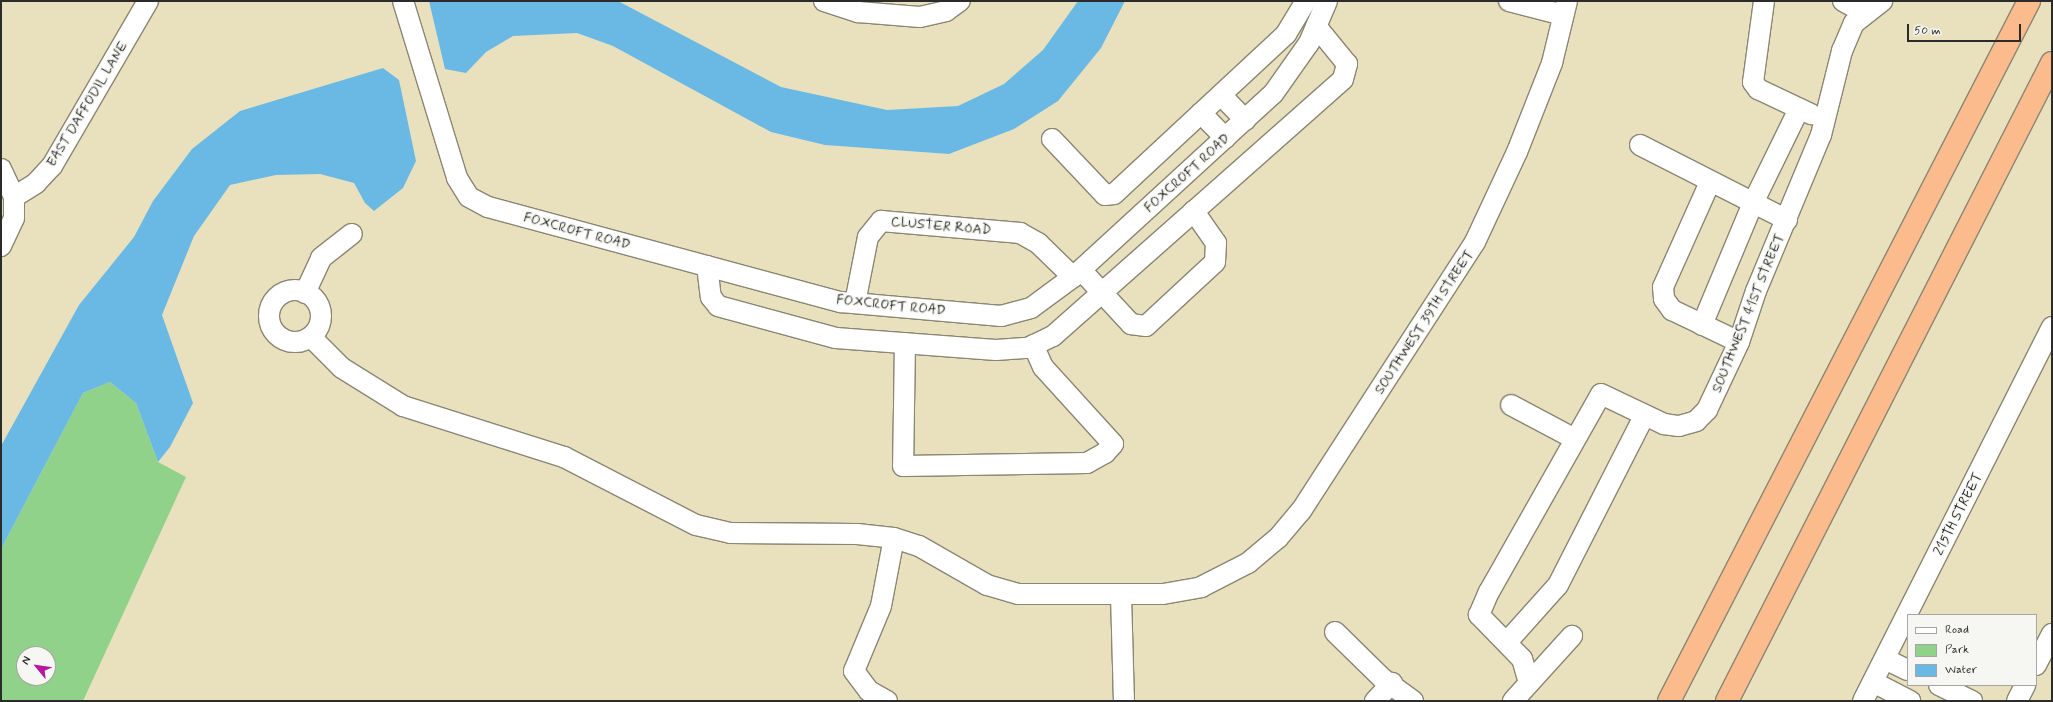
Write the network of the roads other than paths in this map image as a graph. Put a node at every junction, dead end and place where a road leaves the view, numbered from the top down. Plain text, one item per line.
1 (148, 1) edge
2 (402, 1) edge
3 (824, 1) edge
4 (1306, 1) edge
5 (1509, 1) edge
6 (1764, 1) edge
7 (1843, 1) edge
8 (1882, 1) edge
9 (2029, 1) edge
10 (1869, 5) edge
11 (953, 6) edge
12 (1565, 8) edge
13 (1319, 10) edge
14 (2052, 63) edge
15 (1221, 94) junction
16 (1799, 109) junction
17 (1201, 113) junction
18 (1245, 120) junction
19 (1825, 121) junction
20 (1225, 138) junction
21 (1052, 139) dead end
22 (1640, 145) dead end
23 (1, 169) edge
24 (1710, 182) junction
25 (14, 197) junction
26 (1753, 203) junction
27 (1194, 210) junction
28 (1786, 220) junction
29 (352, 234) dead end
30 (1, 246) edge
31 (707, 266) junction
32 (1077, 274) junction
33 (1101, 292) junction
34 (305, 293) junction
35 (855, 303) junction
36 (1702, 325) junction
37 (2052, 327) edge
38 (312, 338) junction
39 (1739, 342) junction
40 (905, 343) junction
41 (1033, 345) junction
42 (1512, 405) dead end
43 (1644, 416) junction
44 (1576, 439) junction
45 (894, 538) junction
46 (1121, 596) junction
47 (1908, 614) edge
48 (1907, 615) edge
49 (1335, 632) dead end
50 (2052, 634) edge
51 (1572, 636) dead end
52 (1507, 642) junction
53 (1885, 659) junction
54 (2037, 663) edge
55 (1907, 670) edge
56 (1873, 682) junction
57 (1392, 683) junction
58 (1528, 683) junction
59 (1940, 686) edge
60 (2024, 686) edge
61 (887, 701) edge
62 (1124, 701) edge
63 (1375, 701) edge
64 (1413, 701) edge
65 (1512, 701) edge
66 (1669, 701) edge
67 (1727, 701) edge
68 (1863, 701) edge
69 (1910, 701) edge
70 (1972, 701) edge
71 (2017, 701) edge

1 - 25 street, EAST DAFFODIL LANE
2 - 31 street, FOXCROFT ROAD
3 - 11 street
4 - 15 street
5 - 12 street
6 - 16 street
7 - 10 street
8 - 10 street, SOUTHWEST 41ST STREET
9 - 66 highway
10 - 19 street, SOUTHWEST 41ST STREET
12 - 46 street, SOUTHWEST 39TH STREET
13 - 18 street, FOXCROFT ROAD
13 - 27 street
14 - 67 highway
15 - 17 street
15 - 18 street
16 - 19 street
16 - 26 street
17 - 20 street
17 - 21 street
18 - 20 street, FOXCROFT ROAD
19 - 28 street, SOUTHWEST 41ST STREET
20 - 32 street, FOXCROFT ROAD
22 - 24 street
23 - 25 street
24 - 26 street
24 - 36 street
25 - 30 street
26 - 28 street
26 - 36 street
27 - 33 street
27 - 33 street
28 - 39 street, SOUTHWEST 41ST STREET
29 - 34 street
31 - 35 street, FOXCROFT ROAD
31 - 40 street
32 - 33 street
32 - 35 street, FOXCROFT ROAD
32 - 35 street, CLUSTER ROAD
33 - 41 street
34 - 38 street
34 - 38 street
36 - 39 street
37 - 47 street, 215TH STREET
38 - 45 street, SOUTHWEST 39TH STREET
39 - 43 street, SOUTHWEST 41ST STREET
40 - 41 street
40 - 41 street
42 - 44 street
43 - 44 street, SOUTHWEST 41ST STREET
43 - 52 street
44 - 52 street, SOUTHWEST 41ST STREET
45 - 46 street, SOUTHWEST 39TH STREET
45 - 61 street
46 - 62 street
48 - 53 street, 215TH STREET
49 - 57 street
50 - 54 street
51 - 58 street
52 - 58 street, SOUTHWEST 41ST STREET
53 - 55 street
53 - 56 street, 215TH STREET
56 - 68 street, 215TH STREET
56 - 69 street
57 - 63 street
57 - 64 street
58 - 65 street
59 - 70 street
60 - 71 street

